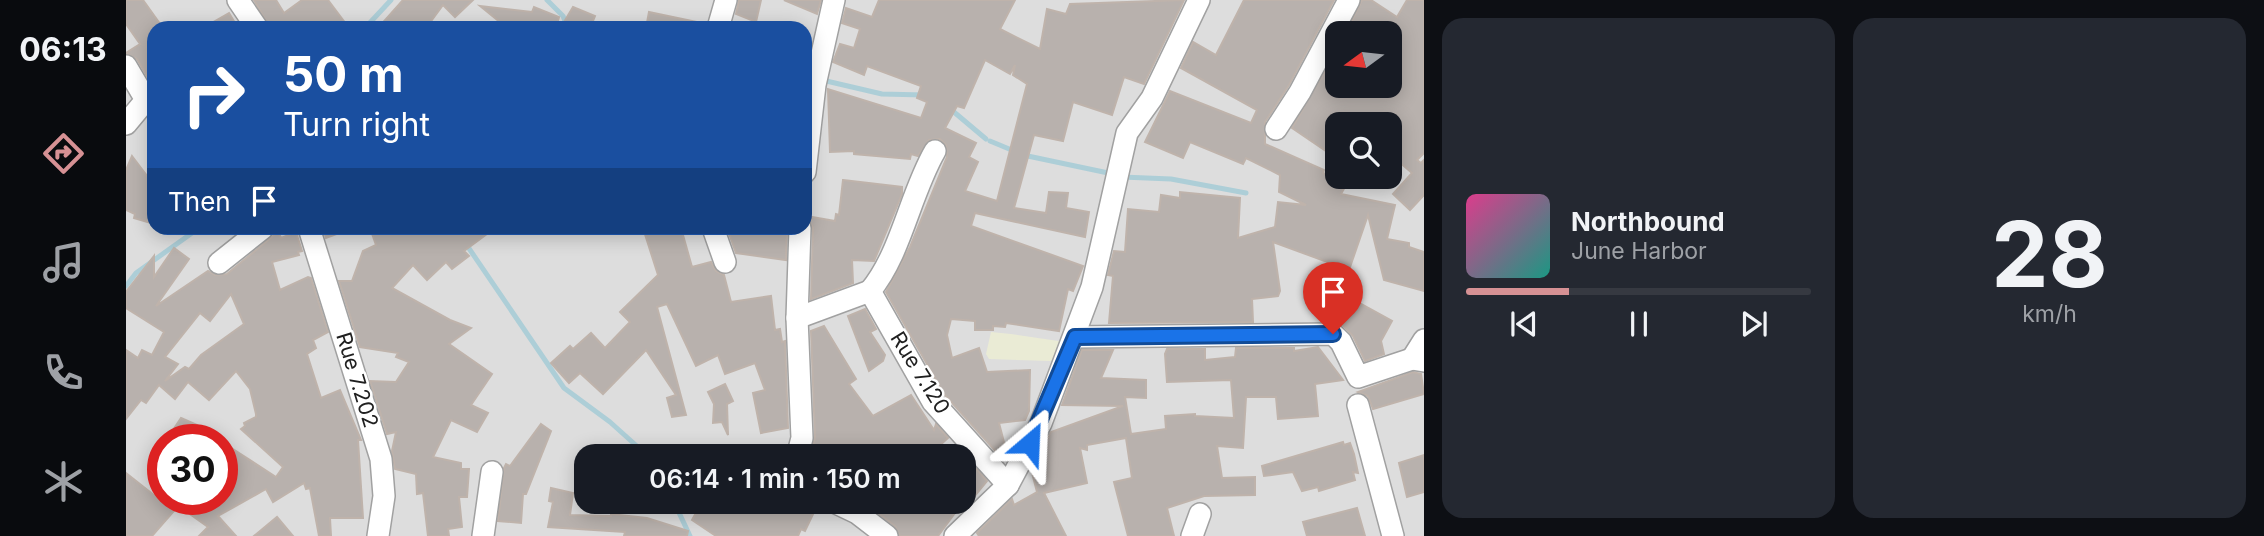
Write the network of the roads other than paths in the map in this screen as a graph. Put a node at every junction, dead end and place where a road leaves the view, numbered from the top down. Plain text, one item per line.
1 (238, 0) edge
2 (726, 0) edge
3 (834, 0) edge
4 (1199, 0) edge
5 (1349, 0) edge
6 (252, 21) edge
7 (720, 21) edge
8 (126, 66) edge
9 (812, 109) edge
10 (126, 124) edge
11 (1276, 129) dead end
12 (934, 151) dead end
13 (254, 235) edge
14 (312, 235) edge
15 (715, 235) edge
16 (800, 235) edge
17 (725, 262) dead end
18 (219, 263) dead end
19 (870, 291) junction
20 (797, 318) junction
21 (1075, 337) junction
22 (1424, 340) edge
23 (1418, 360) edge
24 (1358, 405) dead end
25 (799, 444) edge
26 (492, 472) dead end
27 (1008, 485) junction
28 (858, 514) edge
29 (1200, 514) dead end
30 (378, 536) edge
31 (483, 536) edge
32 (887, 536) edge
33 (955, 536) edge
34 (1192, 536) edge
35 (1393, 536) edge

1 - 6 street
2 - 7 street
3 - 9 street
4 - 21 street
5 - 11 street
8 - 10 street
12 - 19 street
13 - 18 street
14 - 30 street, Rue 7.202
15 - 17 street
16 - 20 street
19 - 20 street
19 - 27 street, Rue 7.120
20 - 25 street
21 - 23 street
21 - 27 street
22 - 23 street
24 - 35 street
26 - 31 street
27 - 33 street
28 - 32 street
29 - 34 street

